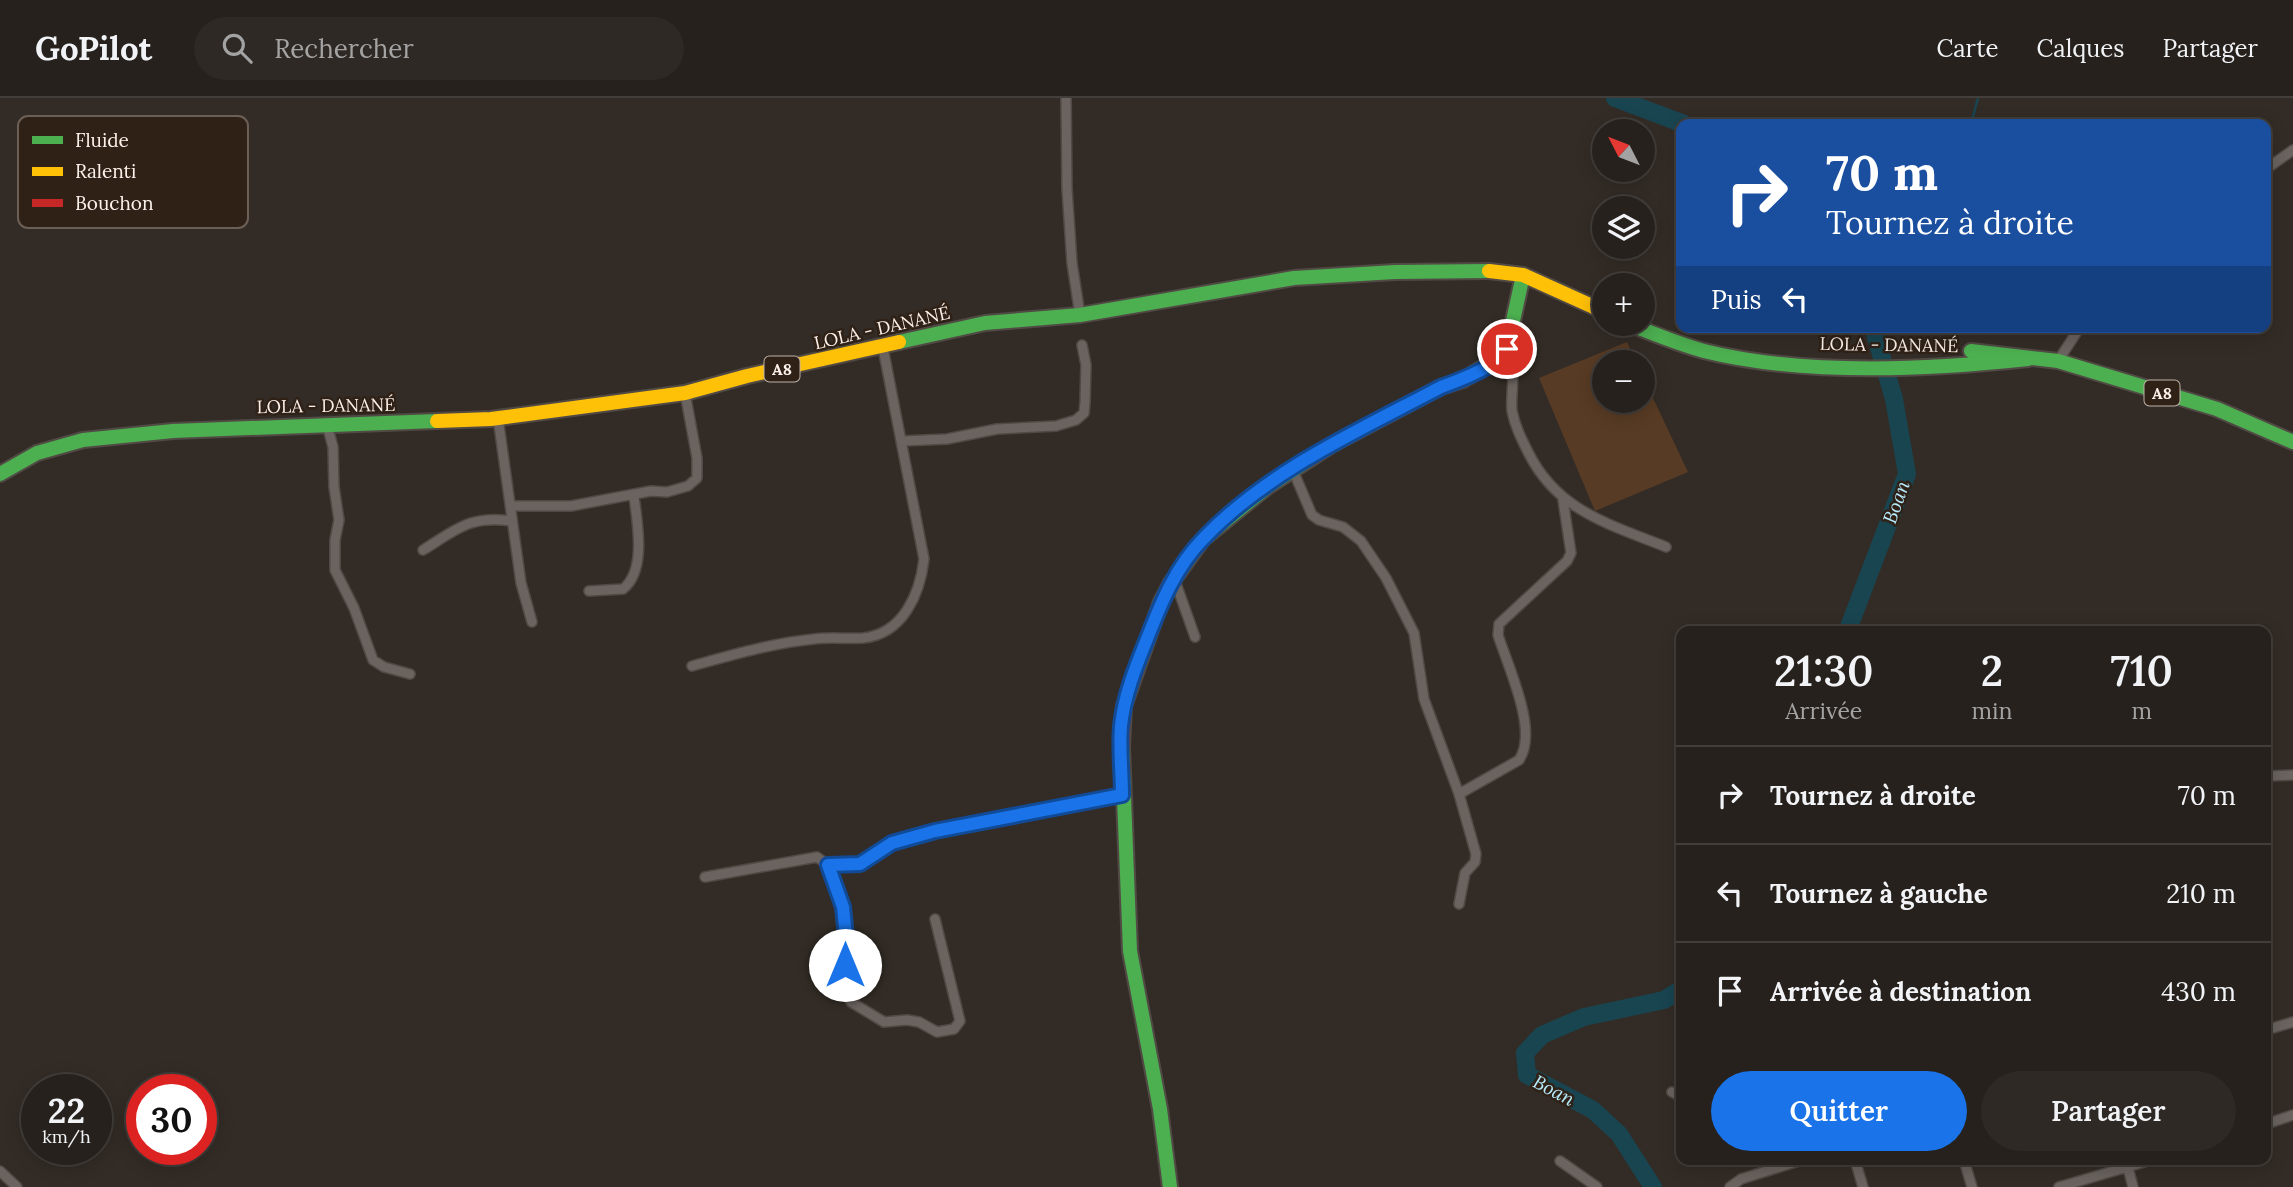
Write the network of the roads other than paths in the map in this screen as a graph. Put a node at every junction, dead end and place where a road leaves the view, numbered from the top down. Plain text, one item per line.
1 (1066, 98) edge
2 (2293, 150) edge
3 (2271, 165) edge
4 (1523, 275) junction
5 (1592, 306) edge
6 (1080, 315) junction
7 (2076, 333) edge
8 (1655, 334) edge
9 (1082, 345) dead end
10 (883, 348) junction
11 (1971, 351) dead end
12 (1506, 354) junction
13 (2028, 359) junction
14 (2058, 362) junction
15 (685, 393) junction
16 (498, 418) junction
17 (327, 425) junction
18 (902, 442) junction
19 (2293, 442) edge
20 (1292, 468) junction
21 (0, 474) edge
22 (634, 496) junction
23 (1563, 500) junction
24 (512, 506) junction
25 (512, 521) junction
26 (1666, 547) dead end
27 (423, 550) dead end
28 (1174, 578) junction
29 (589, 591) dead end
30 (532, 622) dead end
31 (1195, 637) dead end
32 (692, 666) dead end
33 (410, 674) dead end
34 (2293, 775) edge
35 (2271, 776) edge
36 (1459, 794) junction
37 (1122, 795) junction
38 (828, 865) junction
39 (705, 877) dead end
40 (1459, 904) dead end
41 (936, 919) dead end
42 (2293, 1022) edge
43 (2271, 1029) edge
44 (1672, 1092) dead end
45 (1676, 1094) edge
46 (2293, 1115) edge
47 (2271, 1122) edge
48 (1560, 1161) dead end
49 (1786, 1165) edge
50 (1856, 1165) edge
51 (1965, 1165) edge
52 (2124, 1165) edge
53 (2127, 1165) edge
54 (0, 1171) edge
55 (1583, 1184) edge
56 (17, 1187) edge
57 (1170, 1187) edge
58 (1597, 1187) edge
59 (1730, 1187) edge
60 (1863, 1187) edge
61 (1972, 1187) edge
62 (2059, 1187) edge
63 (2133, 1187) edge

1 - 6 street
2 - 3 street
4 - 5 main road, LOLA - DANANÉ / A8
4 - 6 main road, LOLA - DANANÉ / A8
4 - 12 main road
6 - 10 main road, LOLA - DANANÉ / A8
7 - 14 street
8 - 13 main road, LOLA - DANANÉ / A8
9 - 18 street
10 - 15 main road, LOLA - DANANÉ / A8
10 - 18 street
11 - 13 main road, LOLA - DANANÉ / A8
12 - 20 main road
12 - 23 street
13 - 14 main road, LOLA - DANANÉ / A8
14 - 19 main road, LOLA - DANANÉ / A8
15 - 16 main road, LOLA - DANANÉ / A8
15 - 22 street
16 - 17 main road, LOLA - DANANÉ / A8
16 - 24 street
17 - 21 main road, LOLA - DANANÉ / A8
17 - 33 street
18 - 32 street
20 - 28 main road
20 - 36 street
22 - 24 street
22 - 29 street
23 - 26 street
23 - 36 street
24 - 25 street
25 - 27 street
25 - 30 street
28 - 31 street
28 - 37 main road
34 - 35 street
36 - 40 street
37 - 38 street
37 - 57 main road
38 - 39 street
38 - 41 street
42 - 43 street
44 - 45 street
46 - 47 street
48 - 55 street
49 - 59 street
50 - 60 street
51 - 61 street
52 - 62 street
53 - 63 street
54 - 56 street
55 - 58 street

